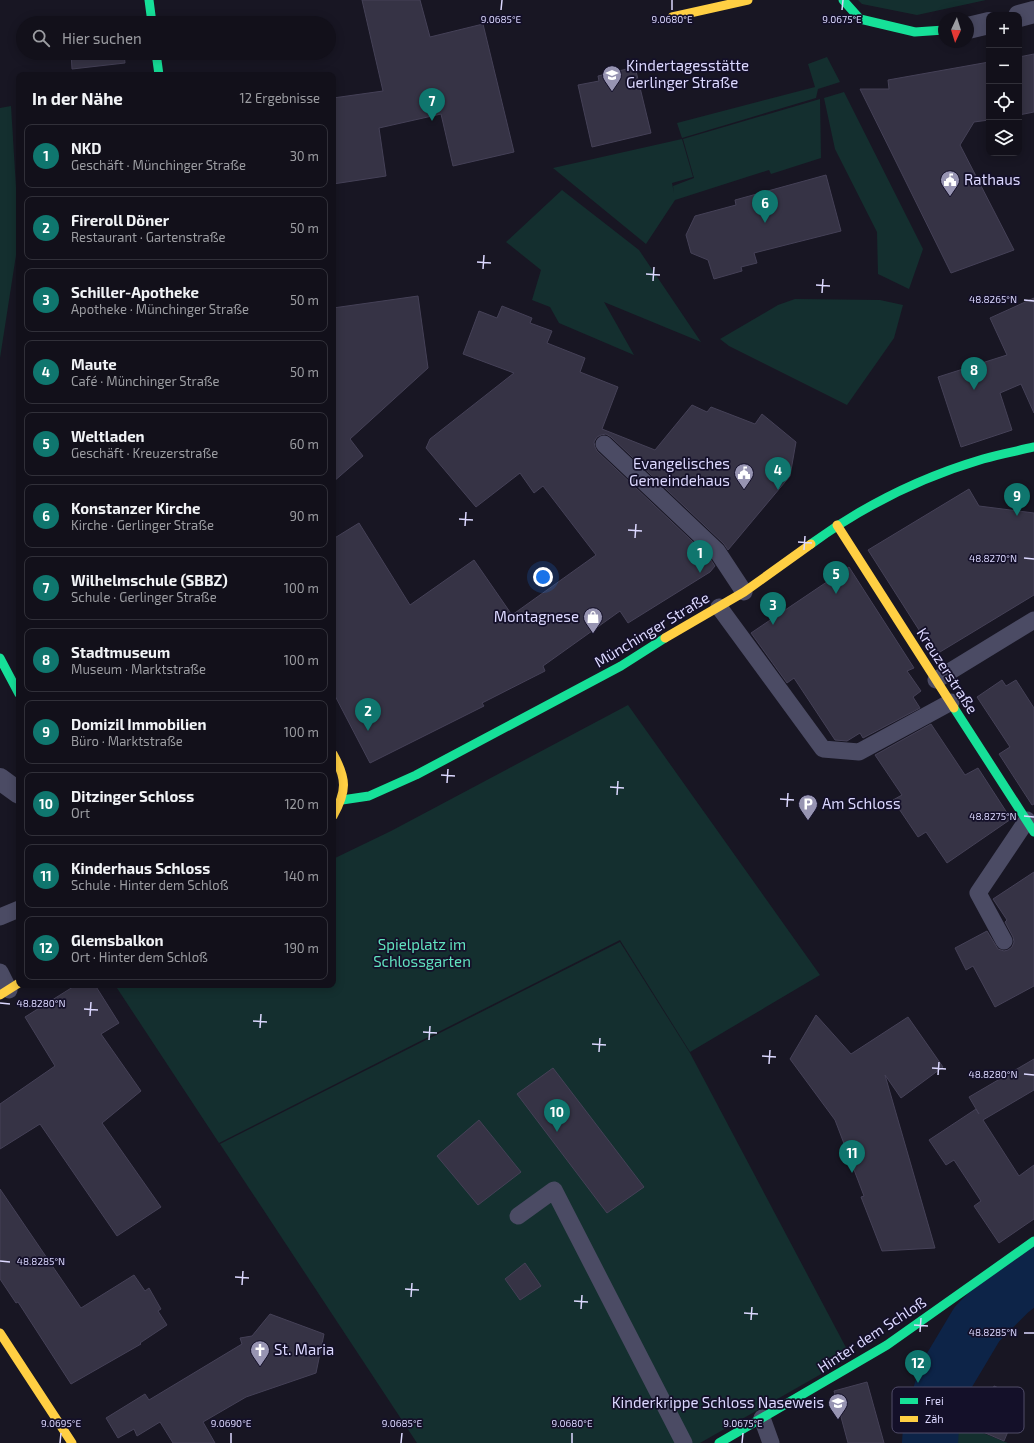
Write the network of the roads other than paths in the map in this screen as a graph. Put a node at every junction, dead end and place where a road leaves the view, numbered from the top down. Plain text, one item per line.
1 (150, 0) edge
2 (748, 0) edge
3 (842, 0) edge
4 (1034, 12) edge
5 (1022, 15) edge
6 (151, 16) edge
7 (672, 17) dead end
8 (986, 24) edge
9 (974, 27) edge
10 (938, 30) edge
11 (157, 60) edge
12 (159, 72) edge
13 (604, 444) dead end
14 (1034, 447) edge
15 (837, 525) junction
16 (744, 592) junction
17 (719, 606) junction
18 (1034, 620) edge
19 (0, 658) edge
20 (936, 680) junction
21 (16, 688) edge
22 (951, 702) junction
23 (336, 760) edge
24 (0, 779) edge
25 (16, 792) edge
26 (342, 800) junction
27 (336, 811) edge
28 (1030, 826) edge
29 (16, 910) edge
30 (0, 917) edge
31 (1004, 941) dead end
32 (0, 972) edge
33 (9, 989) edge
34 (518, 1216) dead end
35 (1034, 1241) edge
36 (0, 1333) edge
37 (762, 1418) junction
38 (72, 1443) edge
39 (684, 1443) edge
40 (719, 1443) edge
41 (771, 1443) edge

1 - 6 street
2 - 7 street
3 - 10 street
4 - 5 street
8 - 9 street
11 - 12 street
13 - 16 lane
14 - 15 street, Münchinger Straße
15 - 16 street, Münchinger Straße
15 - 20 street, Kreuzerstraße
16 - 17 street, Münchinger Straße
17 - 22 lane
17 - 26 street, Münchinger Straße
18 - 20 lane
19 - 21 street
20 - 22 street, Kreuzerstraße
22 - 28 street, Kreuzerstraße
23 - 26 street
24 - 25 street
26 - 27 street
28 - 31 lane
29 - 30 lane
32 - 33 lane
34 - 39 lane
35 - 37 street, Hinter dem Schloß
36 - 38 street
37 - 40 street, Hinter dem Schloß
37 - 41 lane

